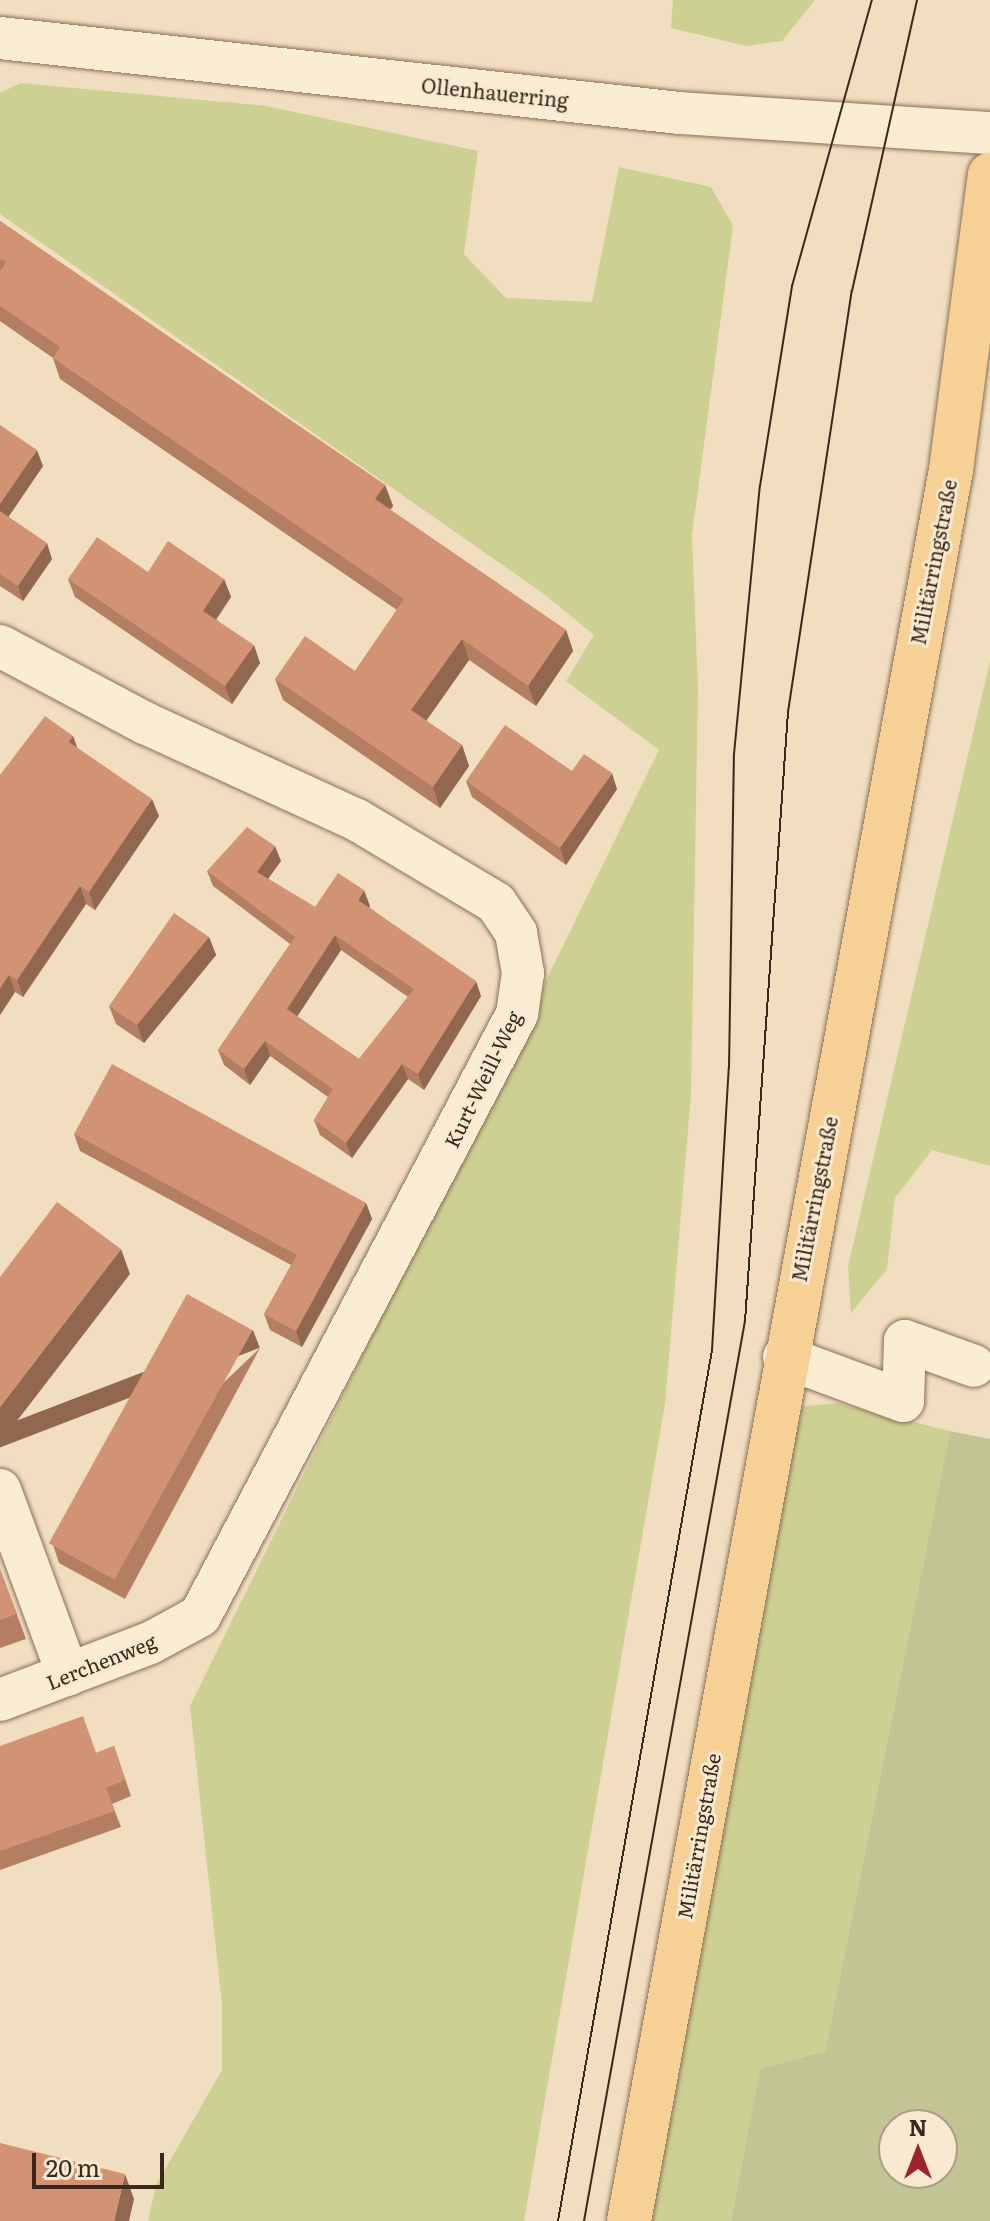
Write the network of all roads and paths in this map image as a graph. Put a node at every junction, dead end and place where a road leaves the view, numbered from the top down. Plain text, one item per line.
1 (0, 38) edge
2 (990, 133) edge
3 (990, 175) edge
4 (990, 415) edge
5 (951, 470) junction
6 (0, 646) edge
7 (784, 1357) junction
8 (974, 1366) dead end
9 (0, 1490) edge
10 (200, 1616) joint
11 (68, 1675) junction
12 (0, 1700) edge
13 (629, 2221) edge

1 - 2 street, Ollenhauerring
3 - 5 main road, Militärringstraße
4 - 5 main road
5 - 7 main road, Militärringstraße
6 - 10 street, Kurt-Weill-Weg
7 - 8 street
7 - 13 main road, Militärringstraße
9 - 11 street
10 - 11 street, Lerchenweg
11 - 12 street, Lerchenweg

